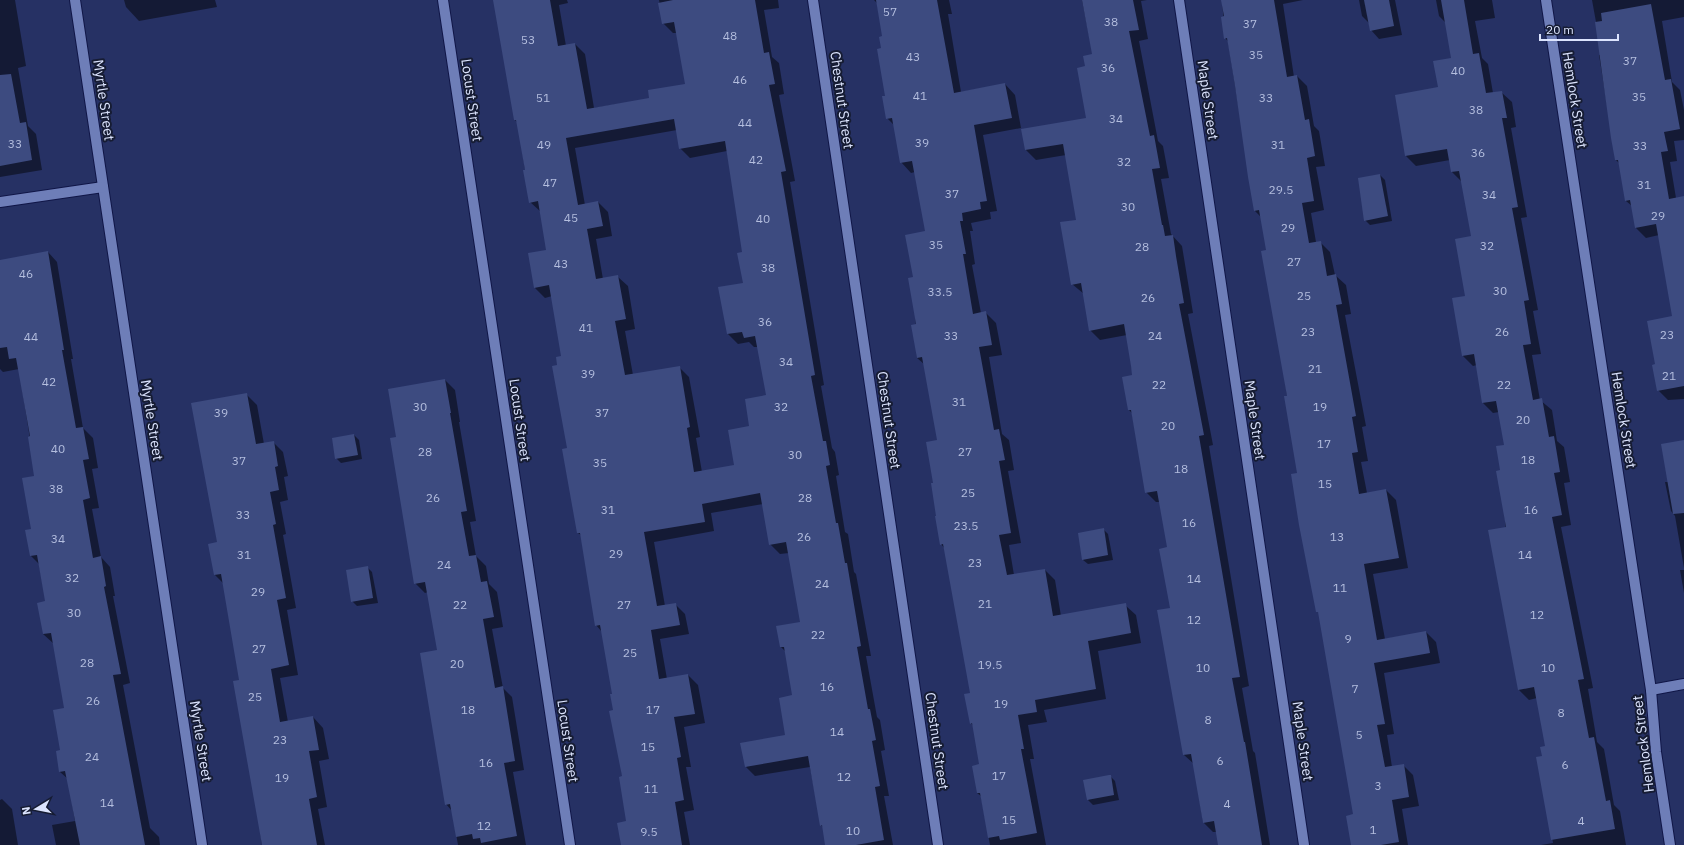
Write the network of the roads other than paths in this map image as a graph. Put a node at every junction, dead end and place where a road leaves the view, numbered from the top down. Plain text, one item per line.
1 (76, 0) edge
2 (443, 0) edge
3 (813, 0) edge
4 (1179, 0) edge
5 (1546, 0) edge
6 (103, 187) junction
7 (0, 202) edge
8 (1684, 684) edge
9 (1651, 690) junction
10 (202, 845) edge
11 (570, 845) edge
12 (938, 845) edge
13 (1304, 845) edge
14 (1670, 845) edge

1 - 6 street, Myrtle Street
2 - 11 street, Locust Street
3 - 12 street, Chestnut Street
4 - 13 street, Maple Street
5 - 9 street, Hemlock Street
6 - 7 street
6 - 10 street, Myrtle Street
8 - 9 street
9 - 14 street, Hemlock Street

